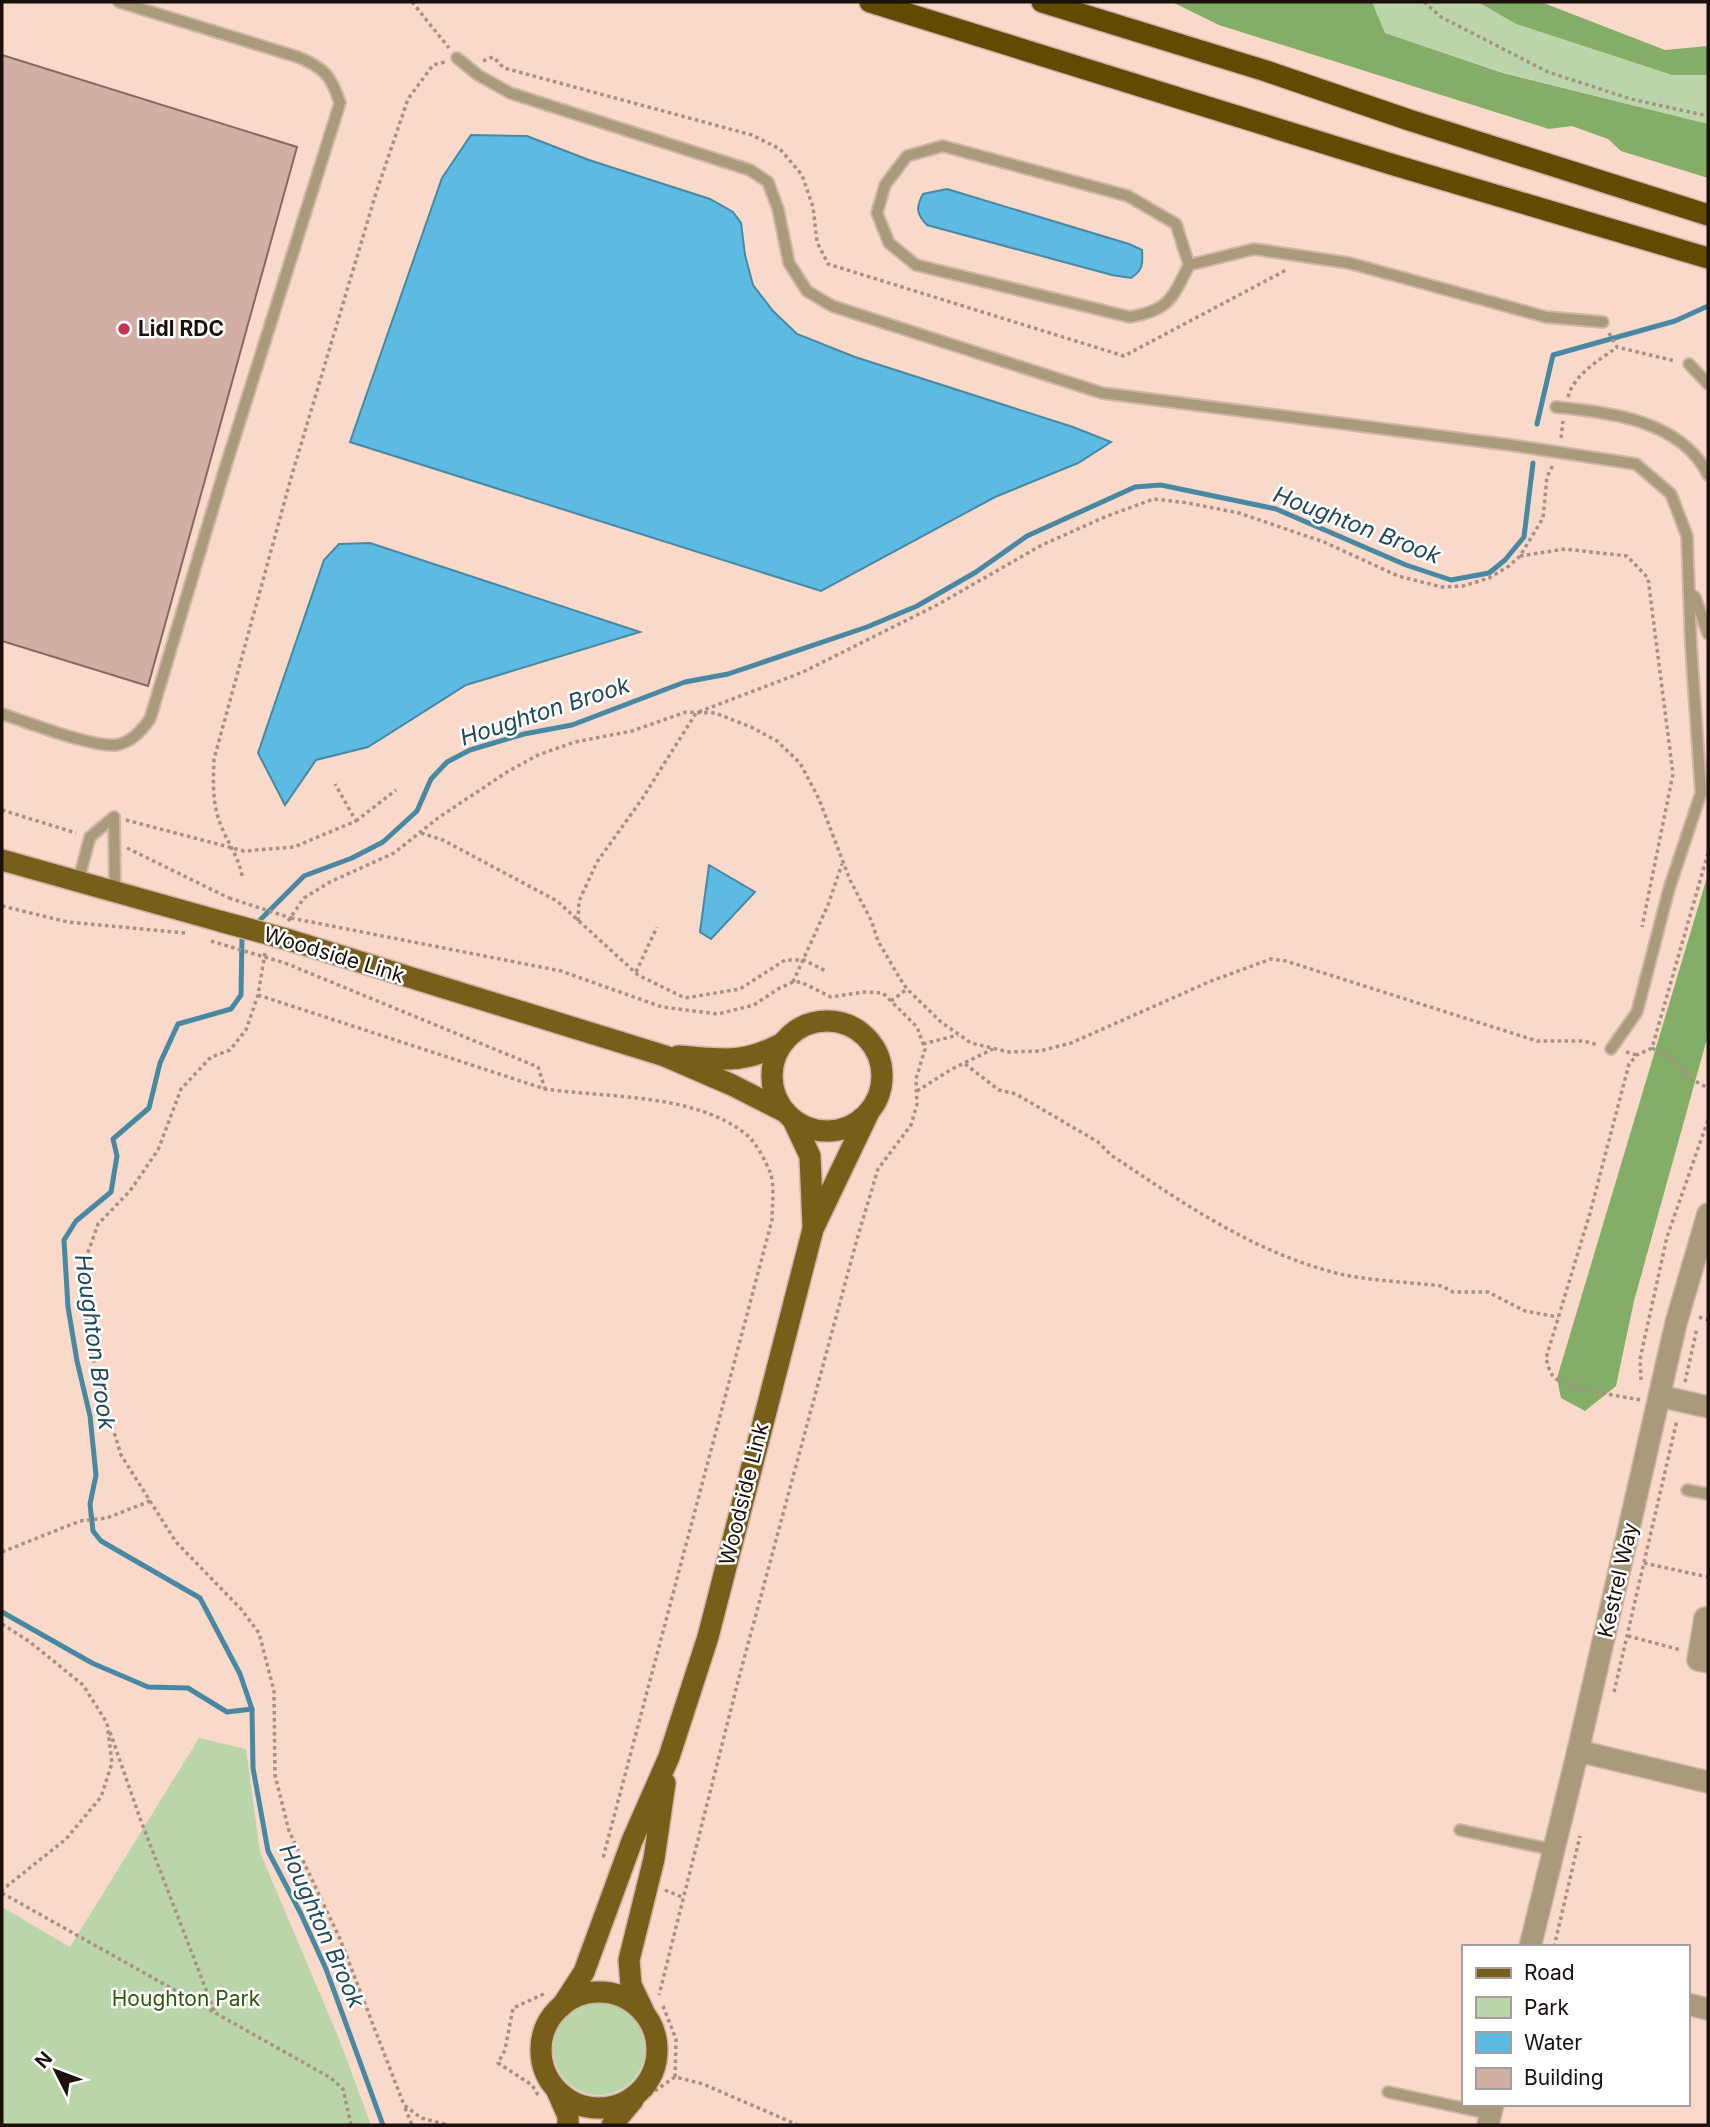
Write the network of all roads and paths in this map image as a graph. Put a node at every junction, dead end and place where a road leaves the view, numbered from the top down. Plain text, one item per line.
1 (119, 2) edge
2 (412, 2) edge
3 (870, 2) edge
4 (1042, 2) edge
5 (1424, 2) edge
6 (457, 58) junction
7 (1708, 116) edge
8 (1708, 215) edge
9 (1708, 258) edge
10 (1189, 265) junction
11 (1603, 322) dead end
12 (1689, 364) joint
13 (1708, 384) edge
14 (1561, 407) junction
15 (1559, 453) junction
16 (1708, 475) edge
17 (1520, 556) junction
18 (1689, 593) junction
19 (1708, 634) edge
20 (696, 713) junction
21 (2, 714) edge
22 (335, 784) dead end
23 (396, 790) dead end
24 (2, 810) edge
25 (114, 817) junction
26 (356, 821) junction
27 (421, 833) junction
28 (77, 834) dead end
29 (233, 848) junction
30 (128, 849) dead end
31 (1708, 853) edge
32 (2, 860) edge
33 (843, 863) junction
34 (242, 876) dead end
35 (78, 881) junction
36 (115, 892) junction
37 (2, 906) edge
38 (292, 918) junction
39 (578, 921) junction
40 (657, 927) dead end
41 (285, 932) junction
42 (187, 933) dead end
43 (1641, 933) dead end
44 (211, 941) dead end
45 (265, 951) dead end
46 (804, 960) junction
47 (825, 971) dead end
48 (635, 972) junction
49 (793, 982) junction
50 (907, 989) junction
51 (258, 995) junction
52 (891, 1001) junction
53 (959, 1035) junction
54 (783, 1042) junction
55 (923, 1044) junction
56 (1652, 1048) junction
57 (993, 1049) junction
58 (1611, 1049) junction
59 (1637, 1055) junction
60 (665, 1056) junction
61 (965, 1064) junction
62 (545, 1088) junction
63 (1708, 1088) edge
64 (917, 1091) junction
65 (869, 1112) junction
66 (789, 1116) junction
67 (1708, 1214) edge
68 (1672, 1223) dead end
69 (1681, 1227) dead end
70 (813, 1229) junction
71 (1558, 1317) junction
72 (1651, 1399) junction
73 (1708, 1407) edge
74 (1687, 1490) dead end
75 (1708, 1494) edge
76 (150, 1502) junction
77 (2, 1552) edge
78 (1644, 1563) dead end
79 (1708, 1577) edge
80 (1705, 1618) dead end
81 (2, 1624) edge
82 (1628, 1636) dead end
83 (1703, 1661) edge
84 (107, 1723) junction
85 (1578, 1751) junction
86 (669, 1757) junction
87 (1708, 1782) edge
88 (1460, 1830) dead end
89 (1554, 1850) junction
90 (602, 1862) dead end
91 (2, 1891) edge
92 (1531, 1945) edge
93 (551, 1987) dead end
94 (1689, 2004) edge
95 (562, 2006) junction
96 (1708, 2009) edge
97 (215, 2014) junction
98 (646, 2016) junction
99 (641, 2090) junction
100 (1388, 2092) dead end
101 (550, 2097) junction
102 (404, 2105) junction
103 (1490, 2115) edge
104 (351, 2125) edge
105 (412, 2125) edge
106 (448, 2125) edge
107 (568, 2125) edge
108 (612, 2125) edge
109 (798, 2125) edge

1 - 21 lane
2 - 6 path
3 - 9 highway
4 - 8 highway
5 - 7 path
6 - 15 lane
6 - 29 path
10 - 10 lane
10 - 11 lane
12 - 13 lane
12 - 14 path
14 - 15 path
14 - 16 lane
15 - 17 path
15 - 18 lane
17 - 20 path
17 - 43 path
18 - 19 lane
18 - 58 lane
20 - 27 path
20 - 33 path
20 - 39 path
22 - 26 path
23 - 26 path
24 - 28 path
25 - 29 path
25 - 35 lane
25 - 36 lane
26 - 29 path
27 - 38 path
27 - 39 path
29 - 34 path
30 - 38 path, bridge
31 - 56 path
32 - 35 main road, Woodside Link
33 - 46 path
33 - 50 path
35 - 36 main road, Woodside Link
36 - 41 main road, Woodside Link, bridge
37 - 42 path
38 - 41 path
38 - 49 path
39 - 48 path
40 - 48 path
41 - 60 main road, Woodside Link
44 - 62 path, bridge
45 - 51 path
46 - 47 path
46 - 48 path
46 - 49 path
49 - 52 path
50 - 52 path
50 - 53 path
51 - 62 path
51 - 76 path
52 - 55 path
53 - 55 path
53 - 57 path
54 - 60 main road, Woodside Link
54 - 65 main road
54 - 66 main road
55 - 64 path
56 - 59 path
56 - 63 path
57 - 58 path
57 - 61 path
58 - 59 path
59 - 71 path
60 - 66 main road, Woodside Link
61 - 64 path
61 - 71 path
62 - 90 path
64 - 109 path
65 - 66 main road
65 - 70 main road, Woodside Link
66 - 70 main road, Woodside Link
67 - 72 street, Kestrel Way
68 - 69 path
70 - 86 main road, Woodside Link
71 - 72 path
72 - 73 street
72 - 85 street, Kestrel Way
74 - 75 lane
76 - 77 path
76 - 102 path
78 - 79 path
80 - 83 street
81 - 84 path
82 - 83 path
84 - 91 path
84 - 97 path
85 - 87 street
85 - 89 street, Kestrel Way
86 - 95 main road, Woodside Link
86 - 98 main road, Woodside Link
88 - 89 lane
89 - 92 street, Kestrel Way
91 - 97 path
93 - 101 path
94 - 96 street
95 - 98 main road
95 - 101 main road, Woodside Link
97 - 104 path
98 - 99 main road, Woodside Link
99 - 101 main road
99 - 108 main road, Woodside Link
100 - 103 lane
101 - 107 main road, Woodside Link
102 - 105 path
102 - 106 path

